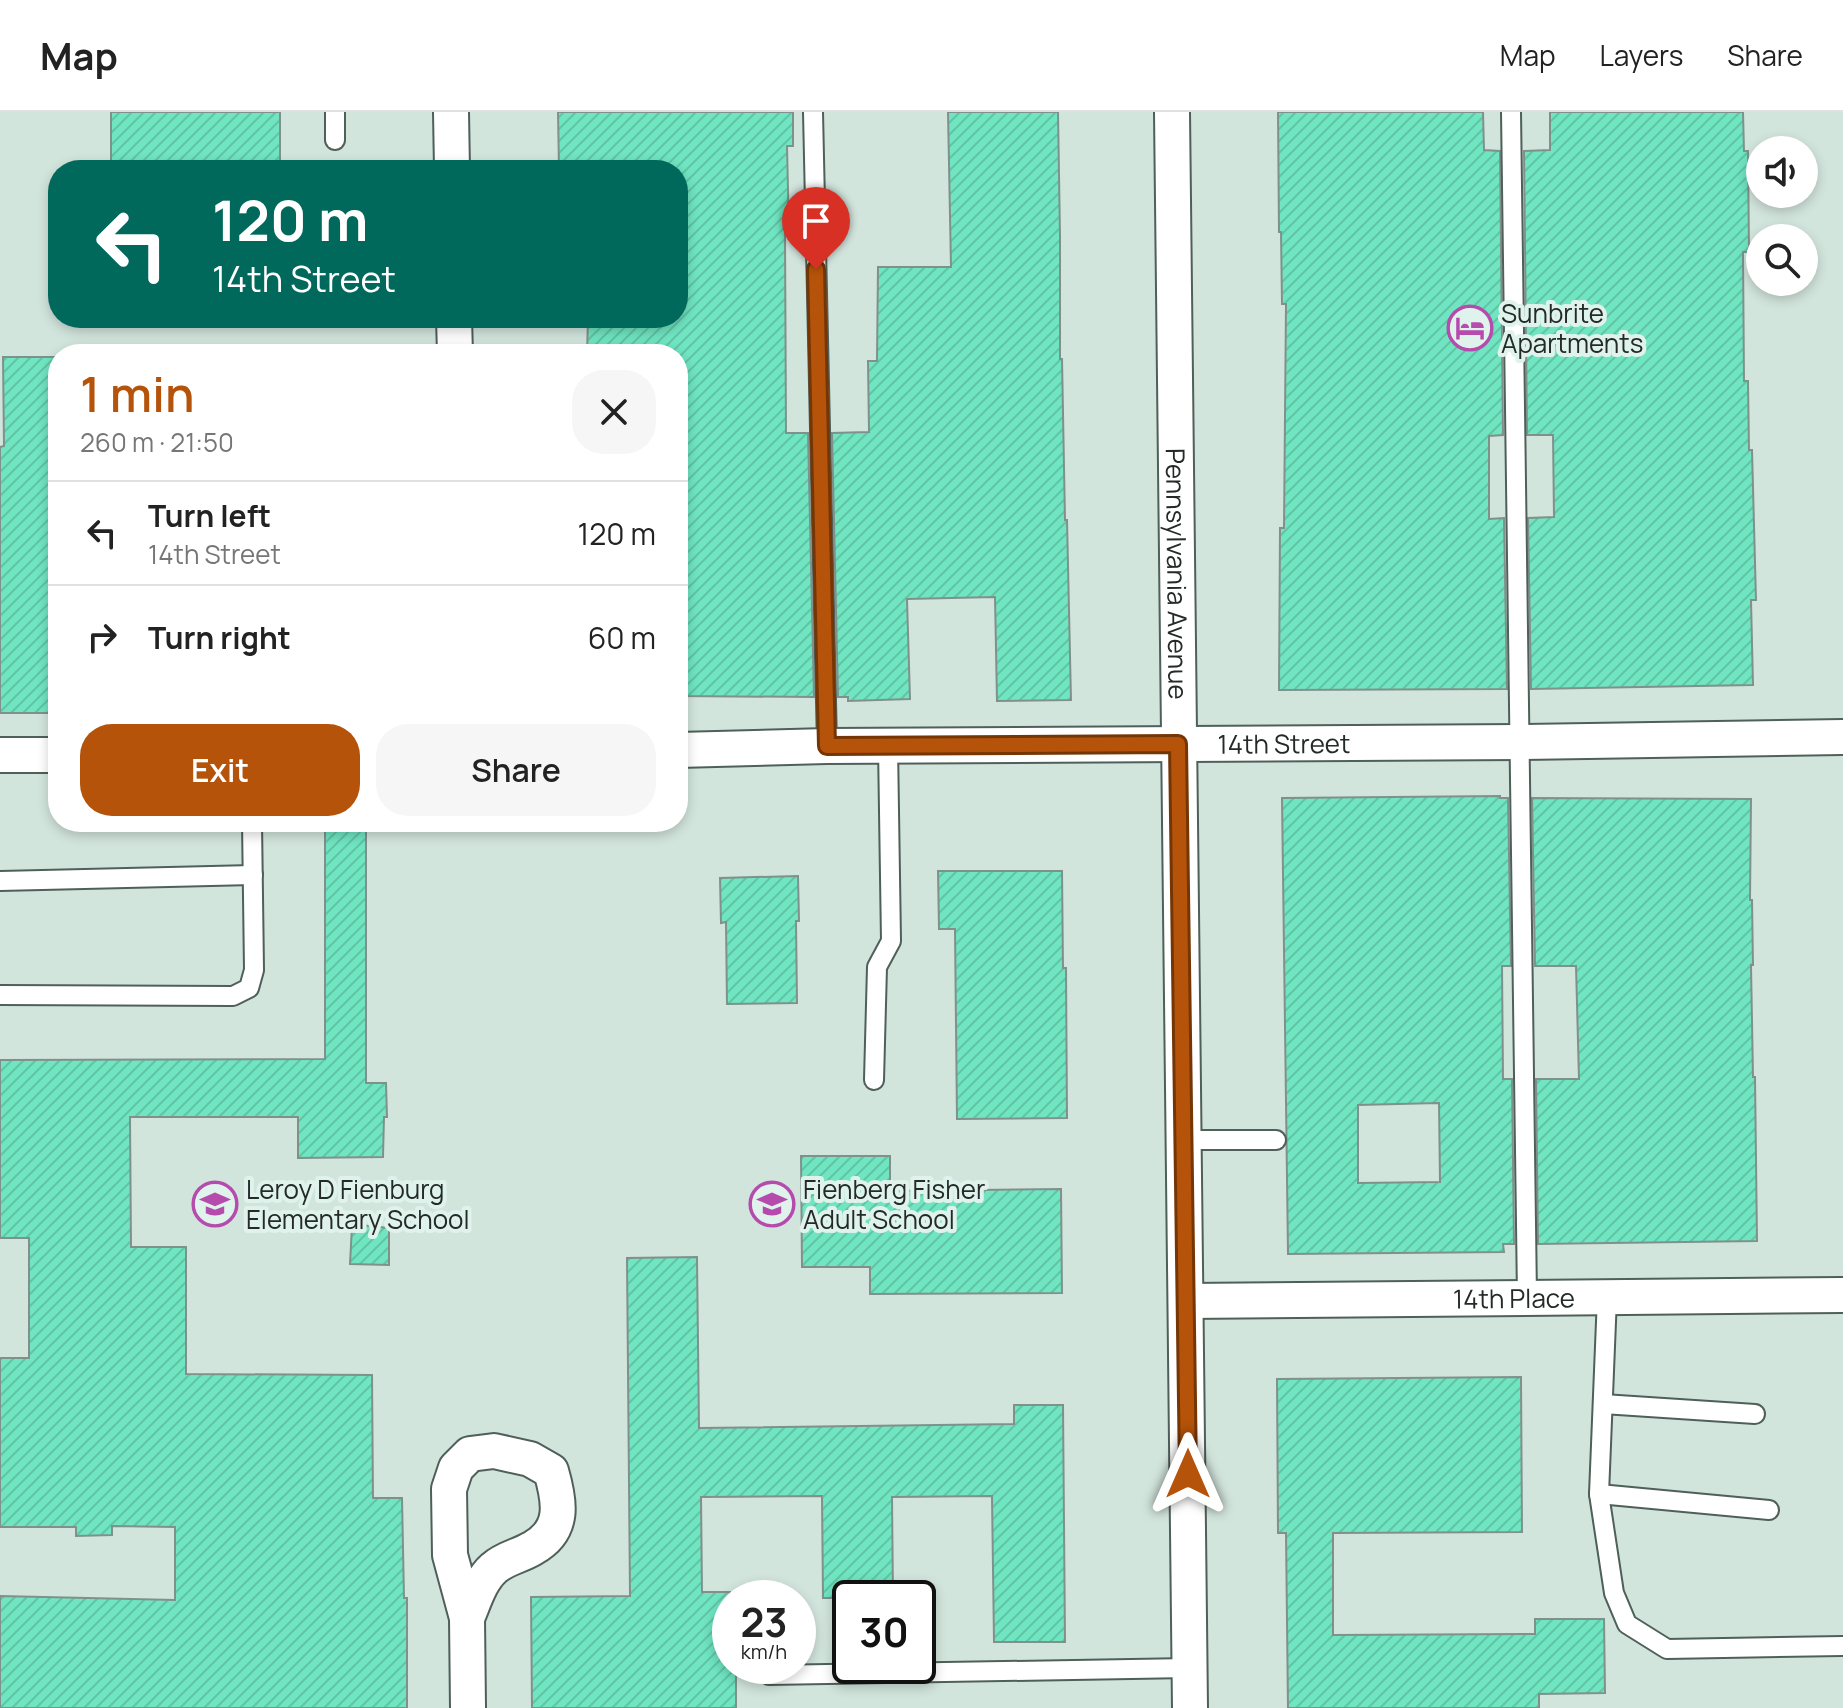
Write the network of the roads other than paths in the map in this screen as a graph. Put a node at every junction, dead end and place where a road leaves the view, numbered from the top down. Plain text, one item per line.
1 (335, 112) edge
2 (451, 112) edge
3 (813, 112) edge
4 (1172, 112) edge
5 (1511, 112) edge
6 (335, 140) dead end
7 (452, 160) edge
8 (1843, 737) edge
9 (1521, 742) junction
10 (1178, 744) junction
11 (827, 746) junction
12 (888, 746) junction
13 (688, 750) edge
14 (0, 755) edge
15 (48, 755) edge
16 (252, 832) edge
17 (253, 875) junction
18 (0, 881) edge
19 (0, 995) edge
20 (874, 1080) dead end
21 (1184, 1140) junction
22 (1276, 1140) dead end
23 (1843, 1295) edge
24 (1607, 1297) junction
25 (1527, 1298) junction
26 (1186, 1301) junction
27 (1603, 1404) junction
28 (1755, 1414) dead end
29 (1599, 1494) junction
30 (1769, 1510) dead end
31 (467, 1618) junction
32 (1843, 1646) edge
33 (1189, 1668) junction
34 (816, 1674) edge
35 (468, 1708) edge
36 (1190, 1708) edge

1 - 6 lane
2 - 7 street
3 - 11 lane
4 - 10 street, Pennsylvania Avenue
5 - 9 lane
8 - 9 street, 14th Street
9 - 10 street, 14th Street
9 - 25 lane
10 - 12 street, 14th Street
10 - 21 street, Pennsylvania Avenue
11 - 12 street, 14th Street
11 - 13 street, 14th Street
12 - 20 lane
14 - 15 street
16 - 17 lane
17 - 18 lane
17 - 19 lane
21 - 22 lane
21 - 26 street, Pennsylvania Avenue
23 - 24 street, 14th Place
24 - 25 street, 14th Place
24 - 27 lane
25 - 26 street, 14th Place
26 - 33 street, Pennsylvania Avenue
27 - 28 lane
27 - 29 lane
29 - 30 lane
29 - 32 lane
31 - 31 street
31 - 35 street
33 - 34 lane
33 - 36 street, Pennsylvania Avenue

